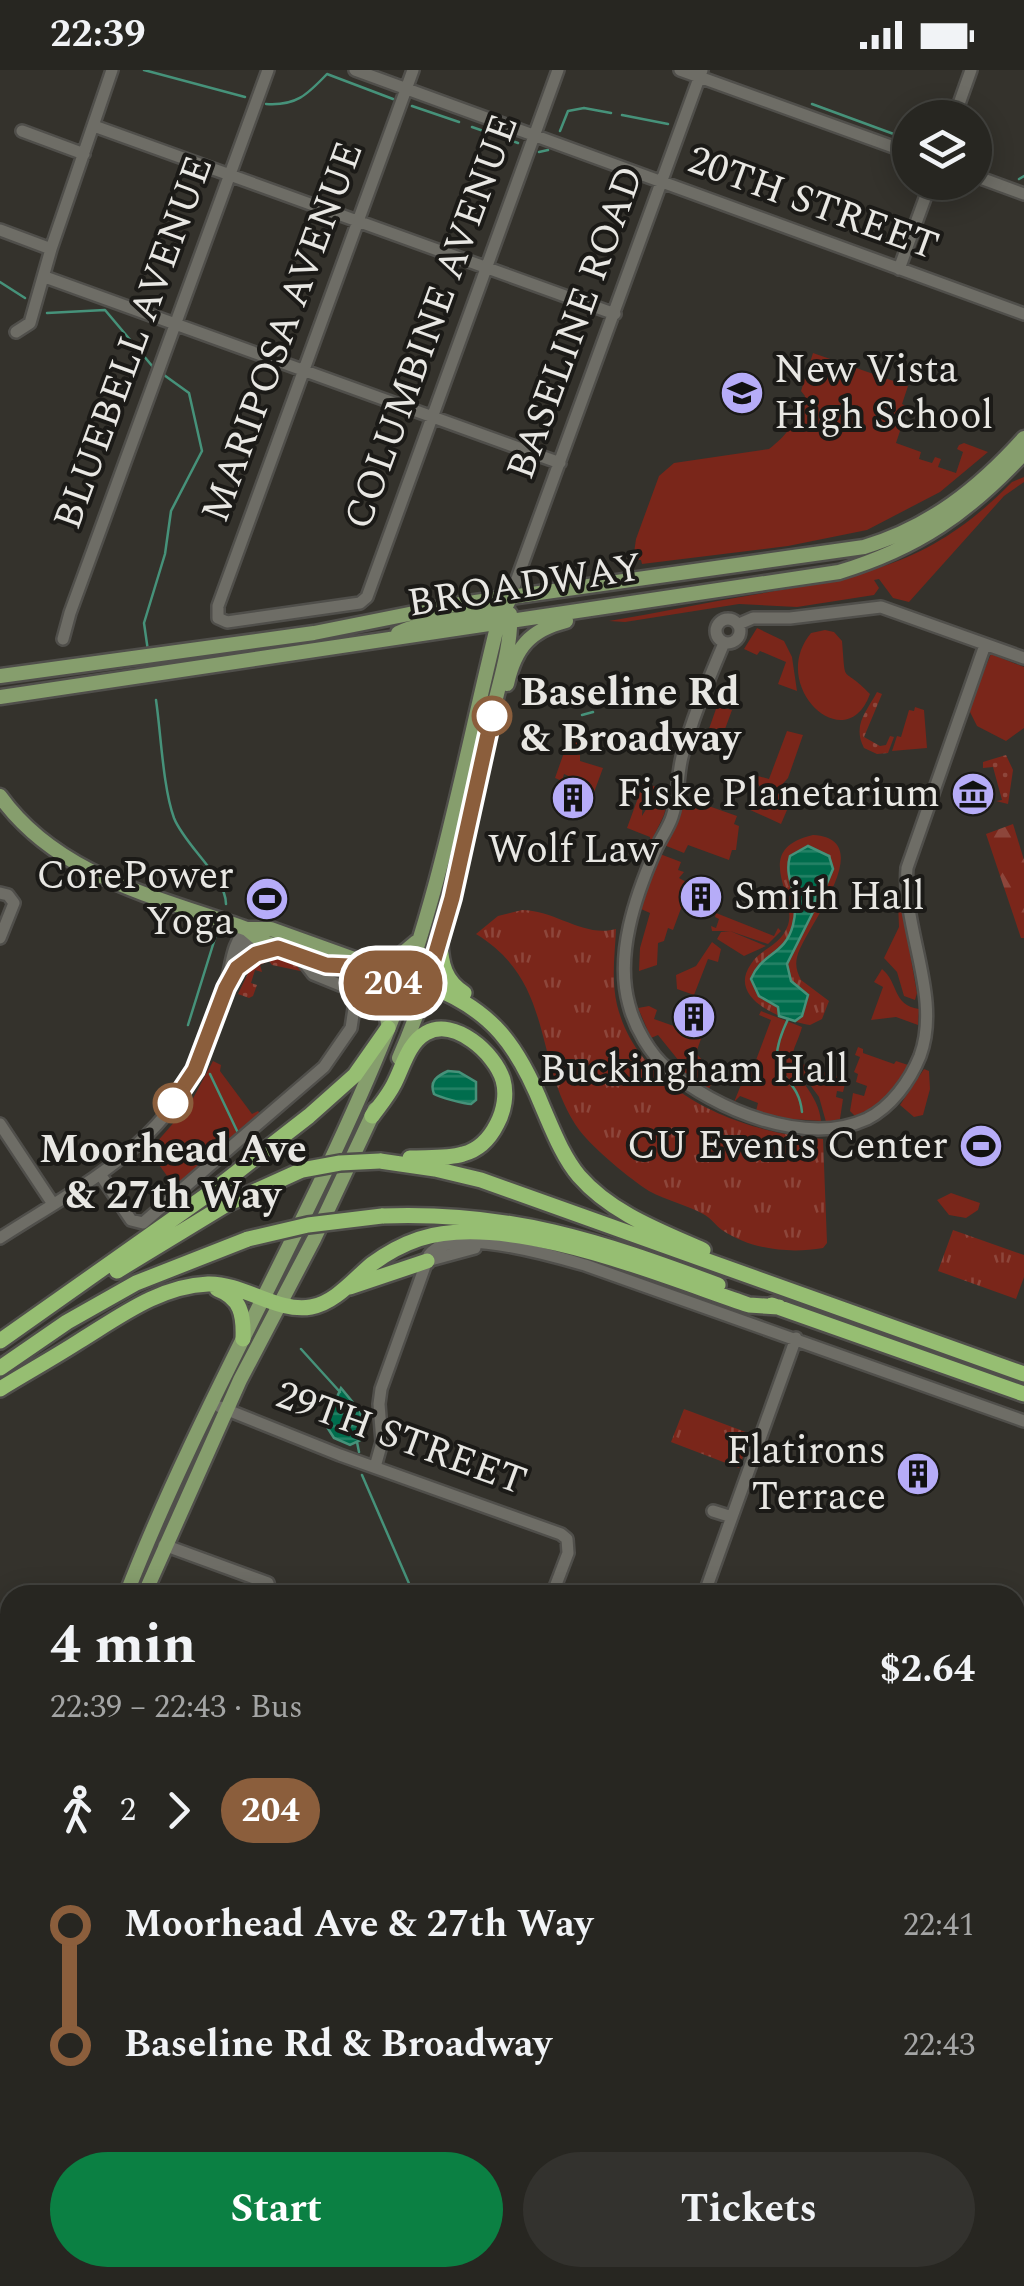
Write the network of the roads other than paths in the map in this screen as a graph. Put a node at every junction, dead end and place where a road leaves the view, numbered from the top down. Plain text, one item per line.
1 (112, 70) edge
2 (268, 70) edge
3 (355, 70) edge
4 (413, 70) edge
5 (558, 70) edge
6 (680, 70) edge
7 (971, 70) edge
8 (701, 74) edge
9 (406, 89) junction
10 (960, 100) edge
11 (94, 126) junction
12 (22, 131) dead end
13 (534, 134) junction
14 (892, 146) edge
15 (84, 154) junction
16 (230, 175) junction
17 (992, 182) edge
18 (662, 183) junction
19 (1024, 194) edge
20 (924, 200) edge
21 (357, 222) junction
22 (0, 230) edge
23 (52, 249) junction
24 (486, 268) junction
25 (899, 269) junction
26 (44, 277) junction
27 (615, 314) junction
28 (1024, 314) edge
29 (176, 325) junction
30 (16, 332) dead end
31 (303, 372) junction
32 (431, 418) junction
33 (1024, 438) edge
34 (1024, 453) edge
35 (560, 464) junction
36 (367, 596) joint
37 (510, 598) junction
38 (658, 600) junction
39 (504, 622) junction
40 (738, 624) junction
41 (63, 640) dead end
42 (385, 640) junction
43 (724, 642) junction
44 (985, 644) junction
45 (1024, 658) edge
46 (0, 676) edge
47 (0, 697) edge
48 (492, 716) junction
49 (463, 772) junction
50 (476, 792) junction
51 (0, 796) edge
52 (2, 894) edge
53 (247, 929) junction
54 (422, 932) junction
55 (0, 938) edge
56 (440, 943) junction
57 (278, 948) junction
58 (374, 966) junction
59 (237, 968) junction
60 (323, 969) junction
61 (406, 982) junction
62 (226, 988) junction
63 (426, 989) junction
64 (388, 1028) junction
65 (532, 1084) junction
66 (372, 1116) junction
67 (0, 1124) edge
68 (380, 1161) junction
69 (100, 1174) junction
70 (52, 1204) junction
71 (0, 1238) edge
72 (426, 1261) junction
73 (402, 1270) junction
74 (420, 1279) junction
75 (198, 1285) junction
76 (784, 1287) junction
77 (342, 1290) junction
78 (263, 1296) junction
79 (281, 1304) junction
80 (779, 1307) junction
81 (796, 1338) junction
82 (242, 1339) junction
83 (0, 1344) edge
84 (0, 1368) edge
85 (1024, 1374) edge
86 (0, 1388) edge
87 (1024, 1394) edge
88 (211, 1403) junction
89 (227, 1409) junction
90 (1024, 1421) edge
91 (375, 1467) junction
92 (713, 1511) dead end
93 (732, 1517) junction
94 (164, 1545) junction
95 (130, 1585) edge
96 (148, 1585) edge
97 (268, 1585) edge
98 (556, 1585) edge
99 (708, 1585) edge

1 - 11 street
2 - 16 street, BLUEBELL AVENUE
3 - 9 street, 20TH STREET
4 - 9 street, MARIPOSA AVENUE
5 - 13 street, COLUMBINE AVENUE
6 - 8 street
7 - 10 street
8 - 14 street
8 - 18 street, BASELINE ROAD
9 - 13 street, 20TH STREET
9 - 21 street, MARIPOSA AVENUE
11 - 15 street
11 - 16 street
12 - 15 street
13 - 18 street, 20TH STREET
13 - 24 street, COLUMBINE AVENUE
15 - 23 street
16 - 21 street
16 - 29 street, BLUEBELL AVENUE
17 - 19 street
18 - 25 street, 20TH STREET
18 - 27 street, BASELINE ROAD
20 - 25 street
21 - 24 street
21 - 31 street, MARIPOSA AVENUE
22 - 23 street
23 - 26 street
24 - 27 street
24 - 32 street, COLUMBINE AVENUE
25 - 28 street, 20TH STREET
26 - 29 street
26 - 30 street
27 - 35 street, BASELINE ROAD
29 - 31 street
29 - 41 street, BLUEBELL AVENUE
31 - 32 street
31 - 36 street, MARIPOSA AVENUE
32 - 35 street
32 - 36 street, COLUMBINE AVENUE
33 - 37 main road, BROADWAY
34 - 38 main road, BROADWAY
35 - 37 street, BASELINE ROAD
37 - 39 main road, BASELINE ROAD
37 - 42 main road
37 - 46 main road, BROADWAY
38 - 39 main road, BROADWAY
38 - 48 main road
39 - 42 main road, BROADWAY
39 - 48 main road, BASELINE ROAD
39 - 49 main road, BASELINE ROAD
40 - 43 street
40 - 43 street
40 - 44 street
42 - 47 main road, BROADWAY
43 - 44 street
44 - 45 street
48 - 50 main road, BASELINE ROAD
49 - 50 main road
49 - 54 main road, BASELINE ROAD
50 - 56 main road, BASELINE ROAD
51 - 53 main road
52 - 55 street
53 - 57 main road
53 - 58 main road
53 - 59 street
53 - 62 street
54 - 58 main road
54 - 61 main road, BASELINE ROAD
56 - 63 main road, BASELINE ROAD
56 - 65 highway
57 - 59 main road
57 - 60 main road
58 - 61 main road
59 - 62 street
60 - 61 main road
60 - 64 main road
60 - 69 street
61 - 63 main road
61 - 64 main road, BASELINE ROAD
62 - 69 street
63 - 65 highway
63 - 66 main road, BASELINE ROAD
64 - 78 main road, BASELINE ROAD
64 - 83 highway
65 - 76 highway
66 - 68 highway
66 - 79 main road, BASELINE ROAD
67 - 70 street
68 - 76 highway
68 - 83 highway, bridge
69 - 70 street
70 - 71 street
72 - 73 highway
72 - 74 street
72 - 81 street
73 - 74 highway
73 - 77 highway
74 - 91 street
75 - 78 highway
75 - 82 highway
75 - 86 highway
76 - 85 highway
77 - 79 highway
77 - 80 highway
78 - 79 highway
78 - 82 main road, BASELINE ROAD
79 - 89 main road, BASELINE ROAD
80 - 84 highway, bridge
80 - 87 highway
81 - 90 street
81 - 93 street
82 - 88 main road, BASELINE ROAD
88 - 89 street, 29TH STREET
88 - 95 main road, BASELINE ROAD
89 - 91 street, 29TH STREET
89 - 94 main road, BASELINE ROAD
91 - 98 street, 29TH STREET
92 - 93 street
93 - 99 street
94 - 96 main road, BASELINE ROAD
94 - 97 street

